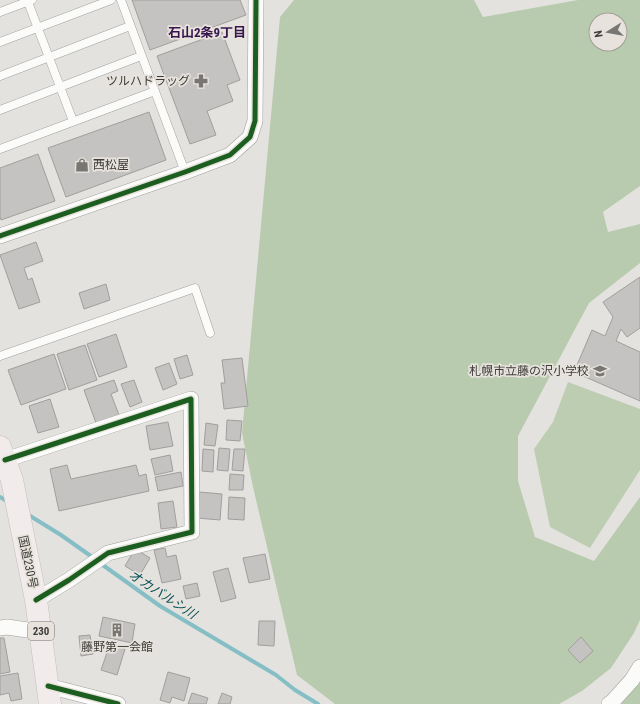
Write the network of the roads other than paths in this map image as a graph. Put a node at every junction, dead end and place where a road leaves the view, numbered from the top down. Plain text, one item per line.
1 (111, 0) edge
2 (121, 0) edge
3 (256, 0) edge
4 (30, 1) edge
5 (0, 12) edge
6 (130, 26) junction
7 (38, 28) junction
8 (0, 42) edge
9 (49, 56) junction
10 (141, 56) junction
11 (0, 76) edge
12 (60, 87) junction
13 (154, 91) junction
14 (0, 110) edge
15 (73, 121) junction
16 (0, 149) edge
17 (185, 172) junction
18 (0, 236) edge
19 (210, 333) dead end
20 (0, 356) edge
21 (6, 462) edge
22 (36, 600) junction
23 (0, 628) edge
24 (41, 632) junction
25 (640, 667) edge
26 (49, 695) edge
27 (118, 704) edge
28 (609, 704) edge

1 - 7 lane
2 - 6 lane
3 - 17 street
4 - 5 lane
4 - 7 lane
6 - 9 lane
6 - 10 lane
7 - 8 lane
7 - 9 lane
9 - 11 lane
9 - 12 lane
10 - 12 lane
10 - 13 lane
12 - 14 lane
12 - 15 lane
13 - 15 lane
13 - 17 lane
15 - 16 lane
17 - 18 street
19 - 20 lane
21 - 22 highway, 国道230号 / 230
21 - 22 street
22 - 24 highway, 国道230号 / 230
23 - 24 street
24 - 26 highway, 国道230号 / 230
25 - 28 street
26 - 27 street

